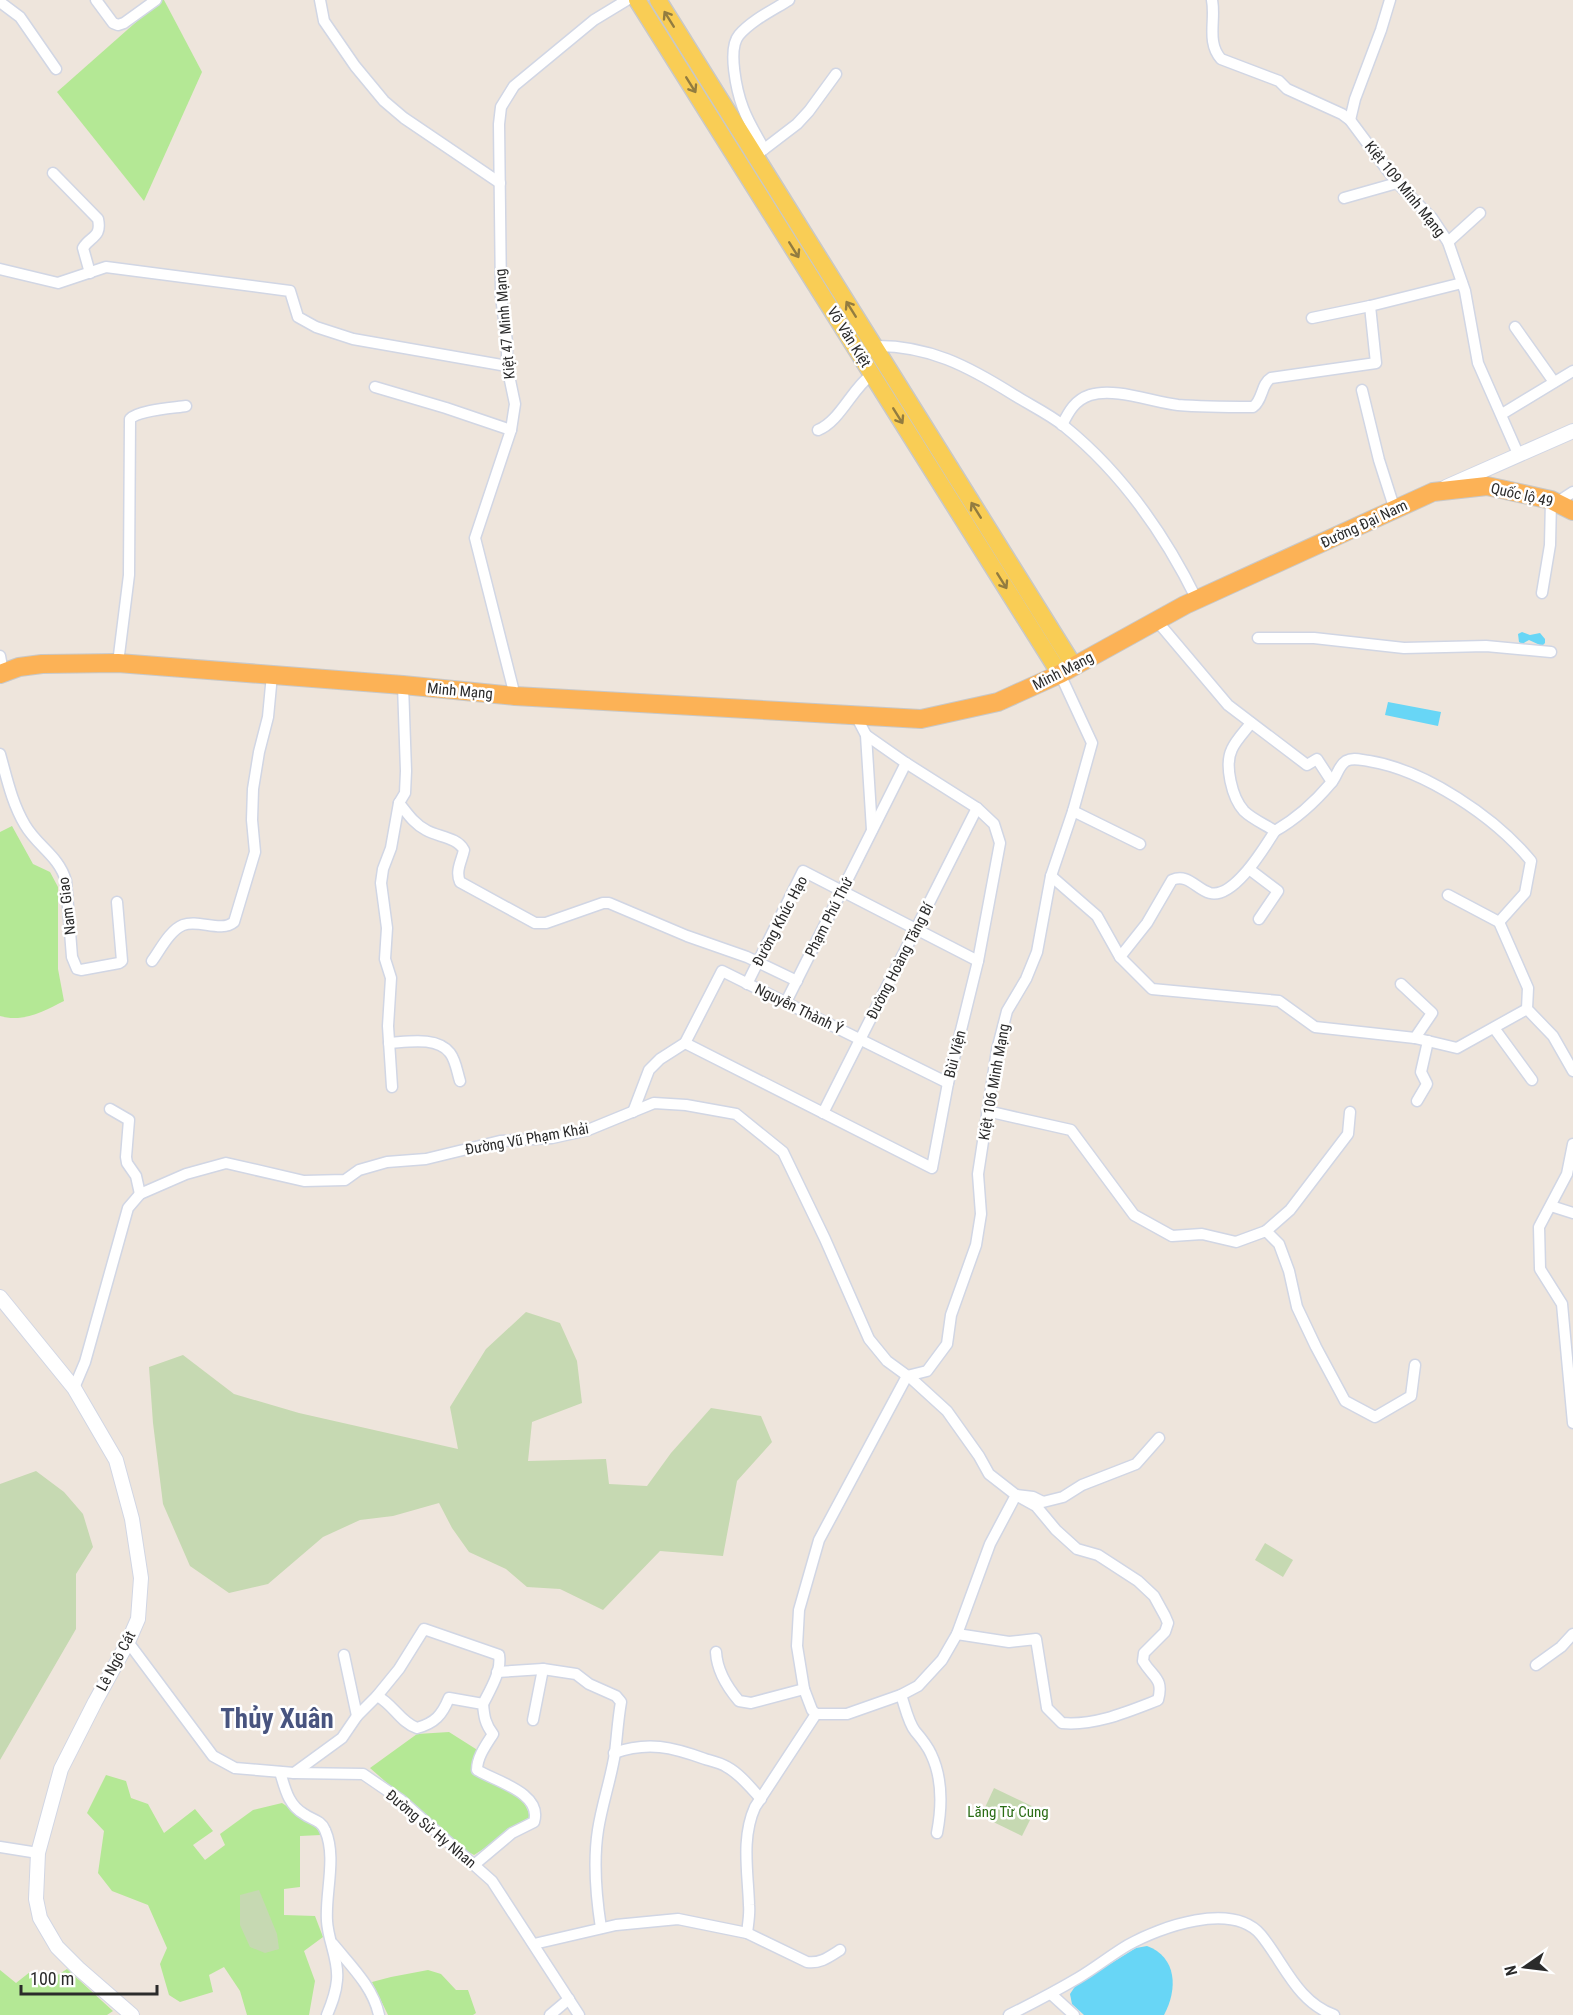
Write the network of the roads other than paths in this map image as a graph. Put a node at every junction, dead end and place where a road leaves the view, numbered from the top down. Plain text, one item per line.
1 (96, 0) edge
2 (156, 0) edge
3 (320, 0) edge
4 (627, 0) edge
5 (638, 0) edge
6 (658, 0) edge
7 (789, 0) edge
8 (1212, 0) edge
9 (1390, 0) edge
10 (0, 2) edge
11 (685, 60) junction
12 (56, 69) dead end
13 (836, 74) dead end
14 (1350, 120) junction
15 (760, 153) junction
16 (53, 173) dead end
17 (500, 183) junction
18 (1397, 183) junction
19 (1344, 198) dead end
20 (1480, 213) dead end
21 (1448, 242) junction
22 (0, 269) edge
23 (90, 273) junction
24 (1462, 283) junction
25 (1370, 306) junction
26 (1312, 318) dead end
27 (1515, 327) dead end
28 (874, 346) junction
29 (507, 366) junction
30 (1573, 370) edge
31 (872, 374) junction
32 (1554, 382) junction
33 (375, 387) dead end
34 (1362, 390) dead end
35 (186, 406) dead end
36 (1502, 414) junction
37 (1062, 424) junction
38 (511, 429) junction
39 (818, 430) dead end
40 (1573, 431) edge
41 (920, 435) junction
42 (1519, 456) junction
43 (1433, 492) junction
44 (1573, 492) edge
45 (1553, 501) junction
46 (1395, 510) junction
47 (1573, 511) edge
48 (1542, 593) dead end
49 (1197, 600) junction
50 (1157, 621) junction
51 (1258, 638) dead end
52 (1551, 652) dead end
53 (118, 663) junction
54 (1, 667) edge
55 (1067, 670) junction
56 (272, 675) junction
57 (403, 685) junction
58 (515, 696) junction
59 (855, 714) junction
60 (1251, 723) junction
61 (866, 735) junction
62 (0, 754) edge
63 (906, 763) junction
64 (1332, 782) junction
65 (399, 803) junction
66 (977, 808) junction
67 (1074, 811) junction
68 (872, 831) junction
69 (1275, 831) junction
70 (1140, 844) dead end
71 (1249, 869) junction
72 (1051, 876) junction
73 (842, 891) junction
74 (1448, 894) dead end
75 (117, 902) dead end
76 (1259, 919) dead end
77 (1499, 922) junction
78 (916, 929) junction
79 (1120, 957) junction
80 (152, 961) dead end
81 (978, 961) junction
82 (758, 962) junction
83 (797, 981) junction
84 (747, 984) junction
85 (1401, 984) dead end
86 (786, 1002) junction
87 (1527, 1009) junction
88 (1494, 1028) junction
89 (1415, 1038) junction
90 (860, 1040) junction
91 (1428, 1041) junction
92 (389, 1043) junction
93 (685, 1043) junction
94 (1573, 1071) edge
95 (1532, 1080) dead end
96 (459, 1081) dead end
97 (948, 1083) junction
98 (392, 1087) dead end
99 (1417, 1101) dead end
100 (110, 1109) dead end
101 (633, 1112) junction
102 (987, 1112) junction
103 (1350, 1112) dead end
104 (823, 1113) junction
105 (1573, 1144) edge
106 (1570, 1176) edge
107 (140, 1194) junction
108 (1551, 1206) junction
109 (1573, 1213) edge
110 (1266, 1231) junction
111 (0, 1297) edge
112 (1415, 1365) dead end
113 (907, 1376) junction
114 (74, 1388) junction
115 (1573, 1423) edge
116 (1159, 1438) dead end
117 (1016, 1495) junction
118 (957, 1634) junction
119 (1573, 1634) edge
120 (128, 1642) junction
121 (716, 1652) dead end
122 (344, 1655) dead end
123 (1536, 1665) dead end
124 (543, 1669) junction
125 (497, 1672) junction
126 (804, 1689) junction
127 (901, 1695) junction
128 (377, 1696) junction
129 (483, 1704) junction
130 (816, 1714) junction
131 (357, 1716) junction
132 (533, 1720) dead end
133 (615, 1753) junction
134 (280, 1772) junction
135 (294, 1773) junction
136 (761, 1799) junction
137 (937, 1833) dead end
138 (0, 1847) edge
139 (38, 1853) junction
140 (474, 1865) junction
141 (601, 1928) junction
142 (747, 1933) junction
143 (331, 1942) junction
144 (534, 1944) junction
145 (840, 1950) dead end
146 (1051, 1994) junction
147 (569, 1999) junction
148 (129, 2014) edge
149 (327, 2015) edge
150 (379, 2015) edge
151 (550, 2015) edge
152 (579, 2015) edge
153 (1009, 2015) edge
154 (1074, 2015) edge
155 (1334, 2015) edge

1 - 2 street
3 - 17 street
4 - 17 street, Kiệt 47 Minh Mạng
5 - 11 main road, Võ Văn Kiệt
11 -> 6 main road, Võ Văn Kiệt
7 - 15 street
8 - 14 street, Kiệt 109 Minh Mạng
9 - 14 street
10 - 12 street
11 - 15 main road, Võ Văn Kiệt
11 -> 31 main road, Võ Văn Kiệt
13 - 15 street
14 - 18 street, Kiệt 109 Minh Mạng
28 -> 15 main road, Võ Văn Kiệt
16 - 23 street
17 - 29 street, Kiệt 47 Minh Mạng
18 - 19 street
18 - 21 street, Kiệt 109 Minh Mạng
20 - 21 street
21 - 24 street, Kiệt 109 Minh Mạng
22 - 23 street
23 - 29 street
24 - 25 street
24 - 36 street, Kiệt 109 Minh Mạng
25 - 26 street
25 - 37 street
27 - 32 street
28 - 37 street
28 - 41 main road, Võ Văn Kiệt
29 - 38 street, Kiệt 47 Minh Mạng
30 - 32 street
31 - 39 street
31 -> 41 main road, Võ Văn Kiệt
32 - 36 street
33 - 38 street
34 - 46 street
35 - 53 street
36 - 42 street, Kiệt 109 Minh Mạng
37 - 49 street
38 - 58 street, Kiệt 47 Minh Mạng
40 - 42 street, Đường Đại Nam
41 - 55 main road, Võ Văn Kiệt
42 - 43 street, Đường Đại Nam
43 - 45 highway, Quốc lộ 49
43 - 46 highway, Đường Đại Nam
44 - 45 street
45 - 47 highway, Quốc lộ 49
45 - 48 street
46 - 49 highway, Đường Đại Nam
49 - 50 highway, Đường Đại Nam
50 - 55 highway, Minh Mạng
50 - 60 street
51 - 52 street
53 - 54 highway, Minh Mạng
53 - 56 highway, Minh Mạng
55 - 59 highway, Minh Mạng
55 - 67 street, Kiệt 106 Minh Mạng
56 - 57 highway, Minh Mạng
56 - 80 street
57 - 58 highway, Minh Mạng
57 - 65 street
58 - 59 highway, Minh Mạng
59 - 61 street
60 - 64 street
60 - 69 street
61 - 63 street, Bùi Viện
61 - 68 street
62 - 75 street, Nam Giao
63 - 66 street, Bùi Viện
63 - 68 street, Phạm Phú Thứ
64 - 69 street
64 - 77 street
65 - 82 street
65 - 92 street
66 - 78 street, Đường Hoàng Tăng Bí
66 - 81 street, Bùi Viện
67 - 70 street
67 - 72 street, Kiệt 106 Minh Mạng
68 - 73 street, Phạm Phú Thứ
69 - 71 street
71 - 76 street
71 - 79 street
72 - 79 street
72 - 102 street, Kiệt 106 Minh Mạng
73 - 78 street, Đường Khúc Hạo
73 - 82 street, Đường Khúc Hạo
73 - 83 street, Phạm Phú Thứ
74 - 77 street
77 - 87 street
78 - 81 street, Đường Khúc Hạo
78 - 90 street, Đường Hoàng Tăng Bí
79 - 89 street
81 - 97 street, Bùi Viện
82 - 83 street
82 - 84 street, Đường Khúc Hạo
83 - 86 street, Phạm Phú Thứ
84 - 86 street, Nguyễn Thành Ý
84 - 93 street, Nguyễn Thành Ý
85 - 89 street
86 - 90 street, Nguyễn Thành Ý
87 - 88 street
87 - 94 street
88 - 91 street
88 - 95 street
89 - 91 street
90 - 97 street, Nguyễn Thành Ý
90 - 104 street, Đường Hoàng Tăng Bí
91 - 99 street
92 - 96 street
92 - 98 street
93 - 101 street
93 - 104 street, Bùi Viện
97 - 104 street, Bùi Viện
100 - 107 street
101 - 107 street, Đường Vũ Phạm Khải
101 - 113 street, Đường Vũ Phạm Khải
102 - 110 street
102 - 113 street, Kiệt 106 Minh Mạng
103 - 110 street
105 - 106 street
106 - 108 street
107 - 114 street
108 - 109 street
108 - 115 street
110 - 112 street
111 - 114 street, Lê Ngô Cát
113 - 117 street, Đường Vũ Phạm Khải
113 - 126 street
114 - 120 street, Lê Ngô Cát
116 - 117 street
117 - 118 street
117 - 118 street, Đường Vũ Phạm Khải
118 - 127 street
119 - 123 street
120 - 134 street, Đường Sử Hy Nhan
120 - 139 street, Lê Ngô Cát
121 - 126 street
122 - 131 street
124 - 125 street
124 - 132 street
124 - 133 street
125 - 128 street
125 - 129 street
126 - 130 street
127 - 130 street
127 - 137 street
128 - 129 street
128 - 131 street
129 - 140 street
130 - 136 street
131 - 135 street
133 - 136 street
133 - 141 street
134 - 135 street, Đường Sử Hy Nhan
134 - 143 street
135 - 140 street, Đường Sử Hy Nhan
136 - 142 street
138 - 139 street
139 - 148 street, Lê Ngô Cát
140 - 144 street, Đường Sử Hy Nhan
141 - 142 street
141 - 144 street
142 - 145 street
143 - 149 street
143 - 150 street
144 - 147 street, Đường Sử Hy Nhan
146 - 153 street
146 - 154 street
146 - 155 street
147 - 151 street
147 - 152 street, Đường Sử Hy Nhan

